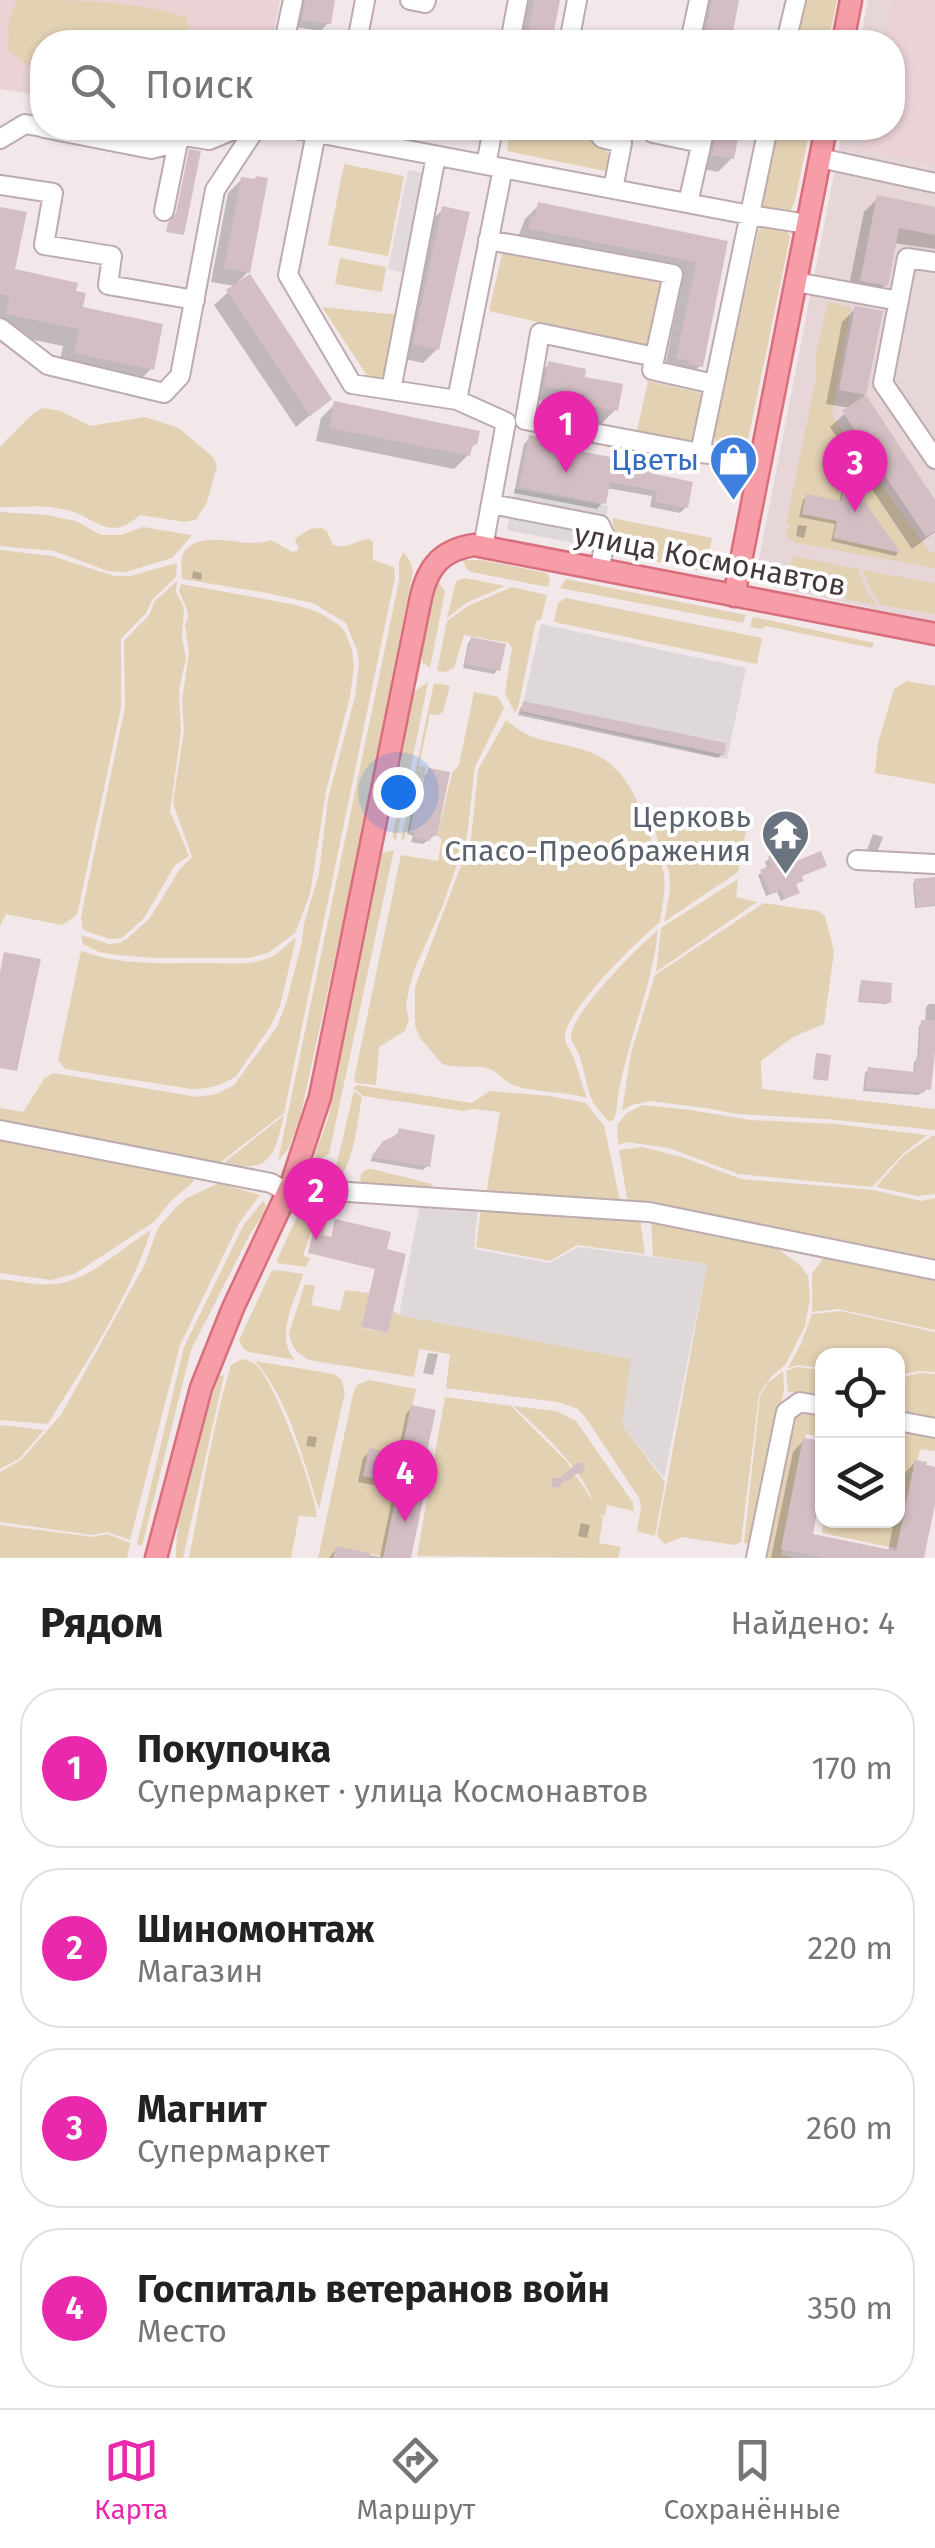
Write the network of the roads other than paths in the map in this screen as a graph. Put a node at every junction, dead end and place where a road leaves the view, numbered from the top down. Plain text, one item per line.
1 (293, 0) edge
2 (365, 0) edge
3 (410, 0) edge
4 (426, 0) edge
5 (518, 0) edge
6 (578, 0) edge
7 (699, 0) edge
8 (796, 0) edge
9 (851, 0) edge
10 (287, 30) edge
11 (359, 30) edge
12 (512, 30) edge
13 (571, 30) edge
14 (693, 30) edge
15 (789, 30) edge
16 (845, 30) edge
17 (30, 125) edge
18 (0, 138) edge
19 (107, 140) edge
20 (180, 140) edge
21 (248, 140) edge
22 (315, 140) edge
23 (353, 140) edge
24 (493, 140) edge
25 (623, 140) edge
26 (702, 140) edge
27 (766, 140) edge
28 (824, 140) edge
29 (178, 142) junction
30 (436, 156) junction
31 (820, 158) junction
32 (494, 167) junction
33 (935, 183) edge
34 (0, 184) edge
35 (613, 189) junction
36 (688, 203) junction
37 (164, 211) dead end
38 (750, 215) junction
39 (807, 224) junction
40 (488, 240) junction
41 (935, 262) edge
42 (796, 282) junction
43 (194, 300) junction
44 (898, 301) junction
45 (0, 328) edge
46 (654, 358) junction
47 (714, 384) junction
48 (390, 390) junction
49 (457, 400) junction
50 (516, 421) junction
51 (700, 453) junction
52 (761, 459) junction
53 (935, 459) edge
54 (490, 504) junction
55 (478, 546) junction
56 (599, 570) junction
57 (734, 596) junction
58 (935, 634) edge
59 (857, 860) dead end
60 (935, 864) edge
61 (0, 1130) edge
62 (290, 1187) junction
63 (935, 1270) edge
64 (815, 1405) edge
65 (905, 1422) edge
66 (935, 1428) edge
67 (156, 1558) edge
68 (756, 1558) edge

1 - 10 lane
2 - 11 lane
3 - 4 lane
5 - 12 lane
6 - 13 lane
7 - 14 lane
8 - 15 lane
9 - 16 main road
17 - 18 lane
19 - 29 lane
20 - 29 lane
21 - 43 lane
22 - 48 lane
23 - 30 lane
24 - 32 lane
25 - 35 lane
26 - 36 lane
27 - 38 lane
28 - 31 main road
29 - 37 lane
30 - 32 lane
30 - 48 lane
31 - 33 lane
31 - 39 main road
32 - 35 lane
32 - 40 lane
34 - 43 lane
35 - 36 lane
36 - 38 lane
38 - 39 lane
38 - 47 lane
39 - 42 main road
40 - 46 lane
40 - 49 lane
41 - 44 lane
42 - 44 lane
42 - 52 main road
43 - 45 lane
44 - 53 lane
46 - 47 lane
46 - 50 lane
47 - 51 lane
48 - 49 lane
49 - 50 lane
50 - 51 lane
50 - 54 lane
51 - 52 lane
52 - 57 main road
54 - 55 lane
54 - 56 lane
55 - 56 main road, улица Космонавтов
55 - 62 main road
56 - 57 main road, улица Космонавтов
57 - 58 main road, улица Космонавтов
59 - 60 lane
61 - 62 lane
62 - 63 lane
62 - 67 main road
64 - 68 lane
65 - 66 lane

